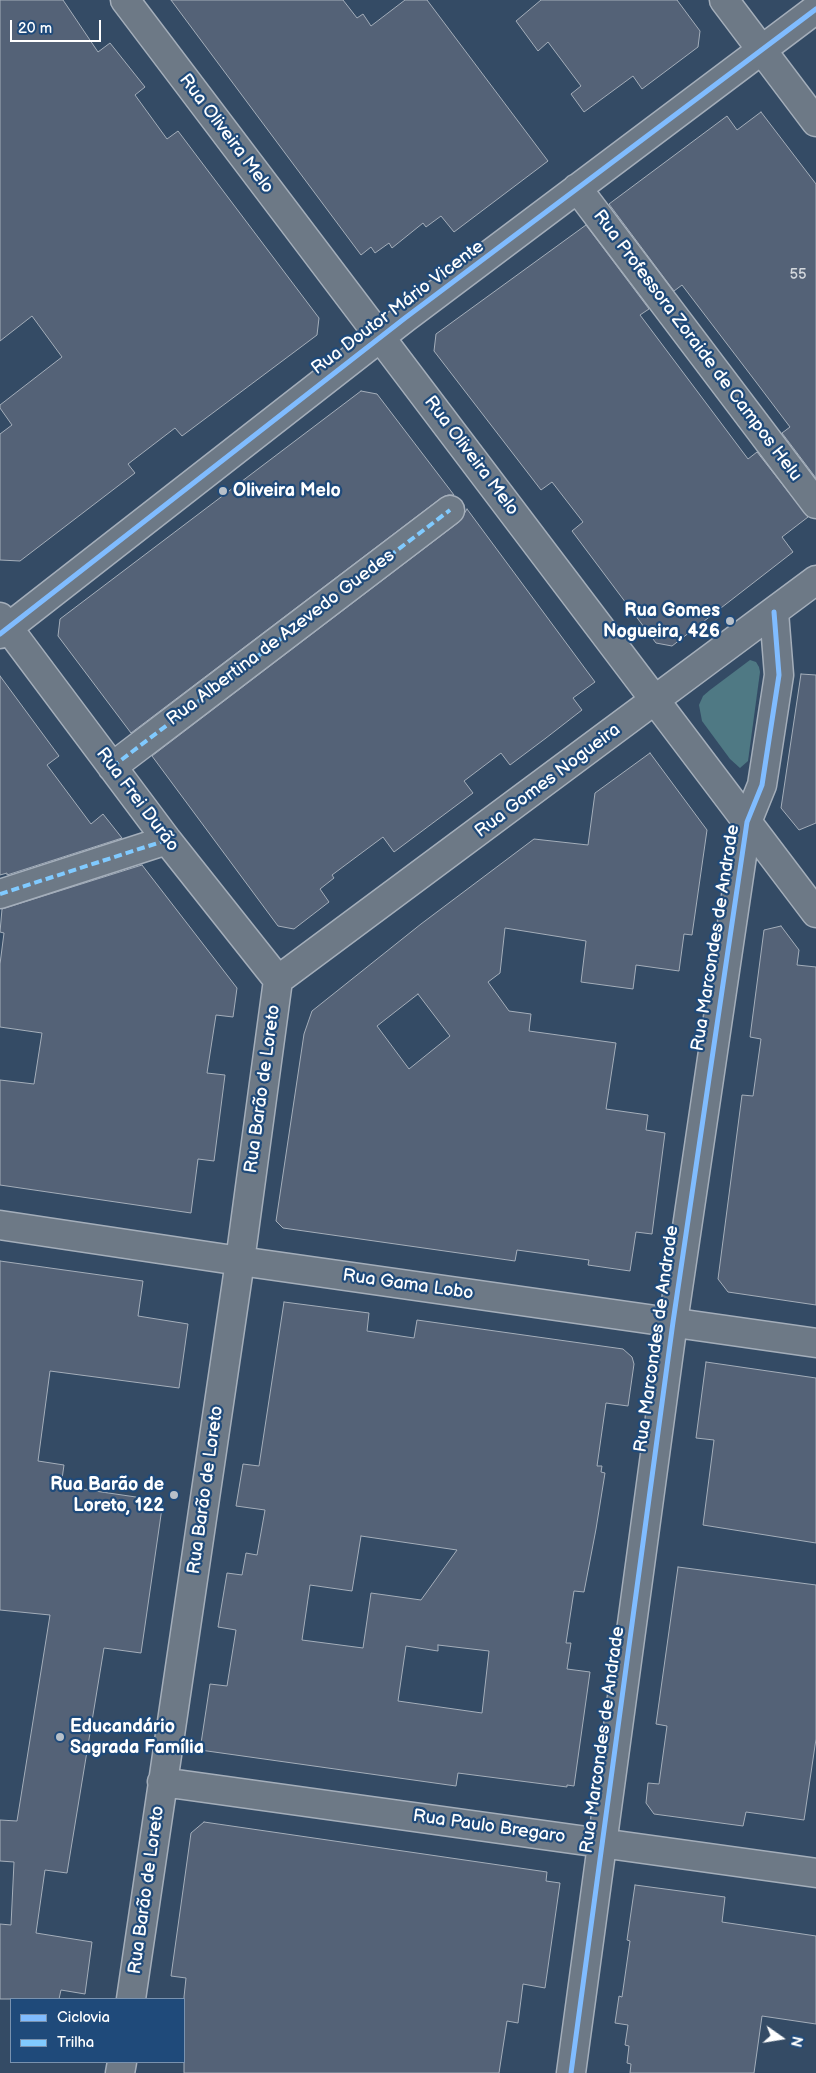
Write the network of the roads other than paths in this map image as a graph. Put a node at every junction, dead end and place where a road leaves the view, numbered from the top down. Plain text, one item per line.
1 (125, 0) edge
2 (724, 0) edge
3 (816, 9) edge
4 (761, 49) junction
5 (816, 122) edge
6 (577, 188) junction
7 (381, 337) junction
8 (816, 504) edge
9 (450, 510) dead end
10 (816, 580) edge
11 (774, 612) junction
12 (3, 626) edge
13 (656, 700) junction
14 (112, 767) junction
15 (747, 822) junction
16 (167, 840) junction
17 (0, 894) edge
18 (816, 913) edge
19 (278, 980) junction
20 (0, 1225) edge
21 (240, 1261) junction
22 (673, 1322) junction
23 (816, 1343) edge
24 (162, 1782) junction
25 (603, 1843) junction
26 (816, 1873) edge
27 (131, 1998) edge
28 (571, 2073) edge

1 - 7 street, Rua Oliveira Melo
2 - 4 street
3 - 4 street, Rua Doutor Mário Vicente
4 - 5 street
4 - 6 street, Rua Doutor Mário Vicente
6 - 7 street, Rua Doutor Mário Vicente
6 - 8 street, Rua Professora Zoraide de Campos Helu
7 - 12 street, Rua Doutor Mário Vicente
7 - 13 street, Rua Oliveira Melo
9 - 14 street, Rua Albertina de Azevedo Guedes
10 - 11 street, Rua Gomes Nogueira
11 - 13 street, Rua Gomes Nogueira
11 - 15 street, Rua Marcondes de Andrade
12 - 14 street, Rua Frei Durão
13 - 15 street, Rua Oliveira Melo
13 - 19 street, Rua Gomes Nogueira
14 - 16 street, Rua Frei Durão
15 - 18 street, Rua Oliveira Melo
15 - 22 street, Rua Marcondes de Andrade
16 - 17 street
16 - 19 street, Rua Frei Durão
19 - 21 street, Rua Barão de Loreto
20 - 21 street, Rua Gama Lobo
21 - 22 street, Rua Gama Lobo
21 - 24 street, Rua Barão de Loreto
22 - 23 street, Rua Gama Lobo
22 - 25 street, Rua Marcondes de Andrade
24 - 25 street, Rua Paulo Bregaro
24 - 27 street, Rua Barão de Loreto
25 - 26 street, Rua Paulo Bregaro
25 - 28 street, Rua Marcondes de Andrade

